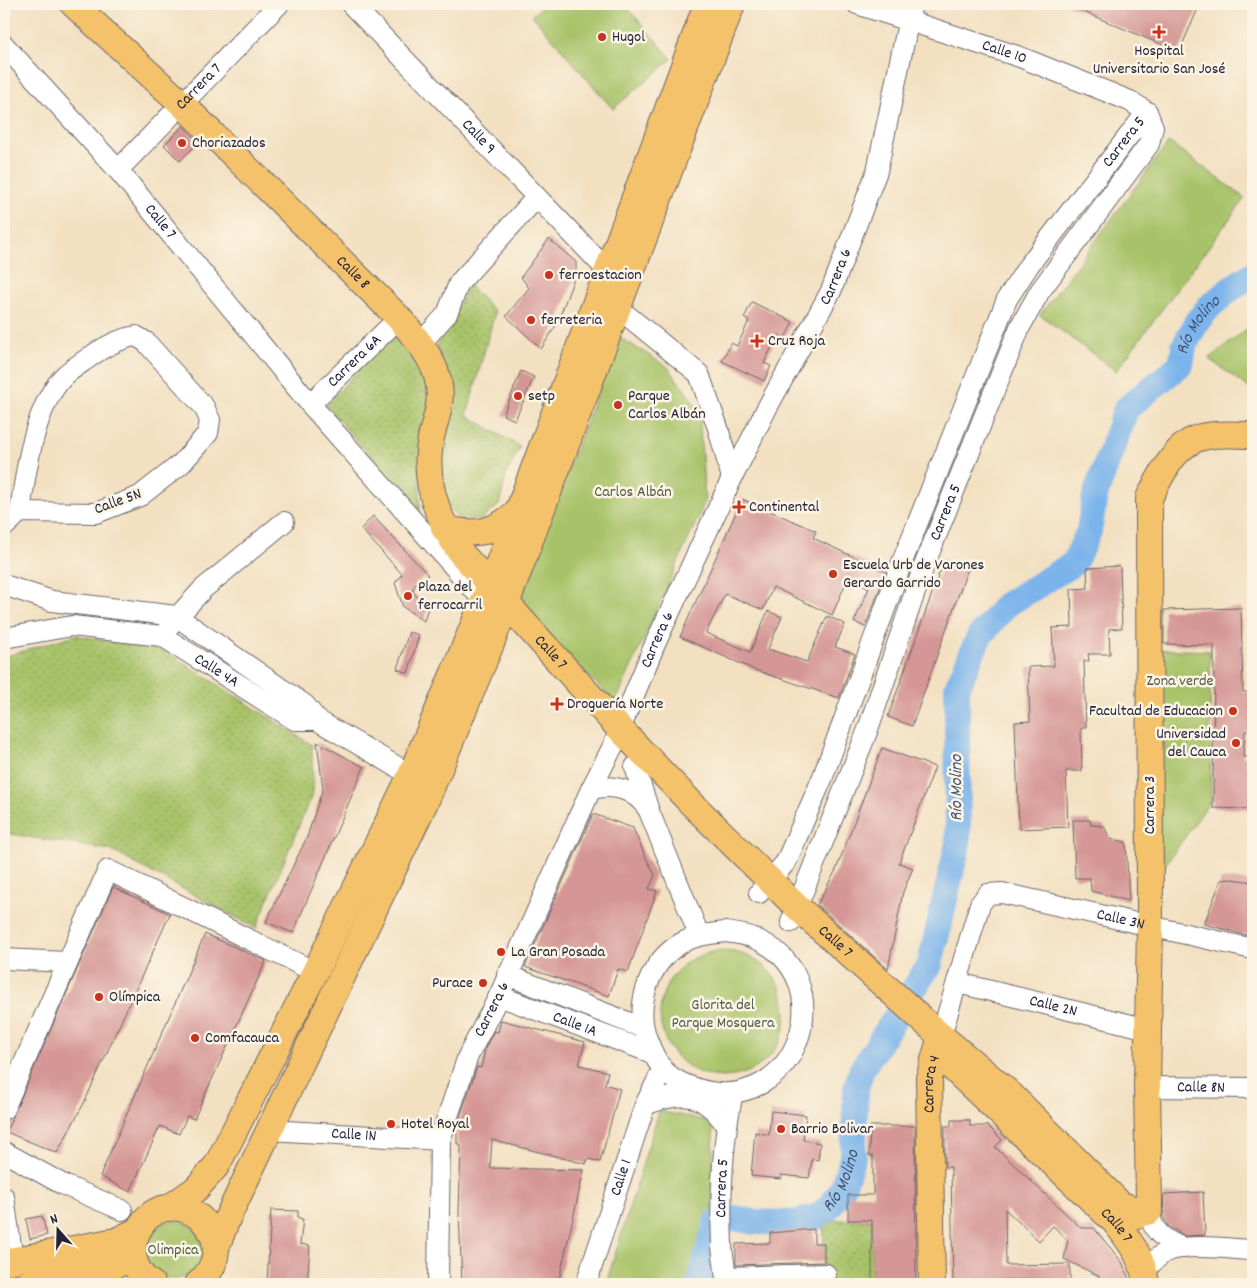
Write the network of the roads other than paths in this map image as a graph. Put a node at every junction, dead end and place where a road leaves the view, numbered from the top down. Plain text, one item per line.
1 (73, 4) edge
2 (279, 4) edge
3 (352, 4) edge
4 (707, 4) edge
5 (732, 4) edge
6 (857, 4) edge
7 (910, 13) edge
8 (4, 45) edge
9 (181, 103) junction
10 (1147, 112) junction
11 (118, 170) junction
12 (536, 198) junction
13 (606, 269) junction
14 (618, 308) junction
15 (399, 318) junction
16 (420, 344) junction
17 (310, 404) junction
18 (1253, 435) edge
19 (732, 478) junction
20 (520, 509) junction
21 (20, 512) junction
22 (284, 522) dead end
23 (4, 527) edge
24 (444, 528) junction
25 (4, 584) edge
26 (495, 601) junction
27 (176, 616) junction
28 (162, 636) junction
29 (4, 638) edge
30 (866, 665) junction
31 (887, 672) junction
32 (317, 720) junction
33 (617, 736) junction
34 (635, 767) junction
35 (411, 775) junction
36 (822, 779) junction
37 (846, 788) junction
38 (591, 789) junction
39 (649, 811) junction
40 (765, 887) junction
41 (988, 894) joint
42 (794, 915) junction
43 (1150, 926) junction
44 (699, 936) junction
45 (1253, 949) edge
46 (4, 960) edge
47 (67, 962) junction
48 (315, 972) junction
49 (507, 975) junction
50 (958, 983) junction
51 (499, 996) junction
52 (643, 1028) junction
53 (1148, 1029) junction
54 (935, 1041) junction
55 (652, 1053) junction
56 (662, 1071) junction
57 (1147, 1087) junction
58 (1253, 1088) edge
59 (733, 1093) junction
60 (645, 1105) junction
61 (4, 1109) edge
62 (726, 1125) junction
63 (268, 1130) junction
64 (440, 1140) junction
65 (4, 1152) edge
66 (4, 1197) edge
67 (169, 1208) junction
68 (1149, 1211) junction
69 (130, 1221) junction
70 (1115, 1222) junction
71 (216, 1248) junction
72 (1183, 1248) junction
73 (1253, 1250) edge
74 (8, 1261) edge
75 (826, 1274) dead end
76 (1145, 1277) edge
77 (141, 1278) edge
78 (440, 1281) edge
79 (726, 1281) edge
80 (27, 1284) edge
81 (198, 1284) edge
82 (586, 1284) edge
83 (932, 1284) edge

1 - 9 main road, Calle 8
2 - 9 street, Carrera 7
3 - 12 street, Calle 9
4 - 13 main road
5 - 14 main road
6 - 7 street, Calle 10
7 - 10 street, Calle 10
7 - 19 street, Carrera 6
8 - 11 street, Calle 7
9 - 11 street, Carrera 7
9 - 15 main road, Calle 8
10 - 30 street, Carrera 5
10 - 31 street, Carrera 5
11 - 17 street, Calle 7
12 - 13 street, Calle 9
12 - 16 street
13 - 20 main road
14 - 19 street
14 - 26 main road
15 - 16 main road, Calle 8
15 - 17 street, Carrera 6A
16 - 24 main road, Calle 8
17 - 26 street, Calle 7
18 - 43 main road, Carrera 3
19 - 33 street, Carrera 6
20 - 24 main road
20 - 26 main road
21 - 21 street, Calle 5N
21 - 23 street
22 - 27 street
24 - 26 main road, Calle 8
25 - 27 street
26 - 33 main road, Calle 7
26 - 33 main road, Calle 7
26 - 35 main road
26 - 63 main road
27 - 28 street
27 - 32 street
28 - 29 street, Calle 4A
28 - 32 street, Calle 4A
30 - 31 street
30 - 36 street, Carrera 5
31 - 37 street, Carrera 5
32 - 35 street, Calle 4A
33 - 34 main road, Calle 7
33 - 38 street, Carrera 6
33 - 40 main road, Calle 7
34 - 39 street
34 - 40 main road, Calle 7
35 - 48 main road
36 - 37 street
36 - 40 street, Carrera 5
37 - 42 street, Carrera 5
38 - 39 street
38 - 49 street, Carrera 6
39 - 44 street
40 - 42 main road, Calle 7
41 - 43 street, Calle 3N
41 - 50 street, Carrera 4
42 - 54 main road, Calle 7
43 - 45 street, Calle 3N
43 - 53 main road, Carrera 3
44 - 52 street
44 - 59 street
46 - 47 street
47 - 48 street
47 - 61 street
48 - 67 main road
49 - 51 street, Carrera 6
49 - 52 street, Calle 1A
50 - 53 street, Calle 2N
50 - 54 street, Carrera 4
51 - 55 street, Calle 1A
51 - 64 street, Carrera 6
52 - 55 street
53 - 57 main road, Carrera 3
54 - 68 main road, Calle 7
54 - 70 main road, Calle 7
54 - 83 main road, Carrera 4
55 - 56 street
56 - 59 street
56 - 60 street, Calle 1
57 - 58 street, Calle 8N
57 - 68 main road, Carrera 3
59 - 62 street, Carrera 5
60 - 62 street
60 - 82 street, Calle 1
62 - 79 street, Carrera 5
63 - 64 street, Calle 1N
63 - 71 main road
64 - 78 street, Carrera 6
65 - 69 street
66 - 74 street
67 - 69 main road
67 - 71 main road
68 - 70 main road
68 - 72 street, Calle 7
69 - 74 main road
69 - 77 main road
70 - 76 main road, Calle 7
71 - 81 main road
72 - 73 street, Calle 7
72 - 76 street, Calle 7
75 - 79 street
77 - 80 main road

